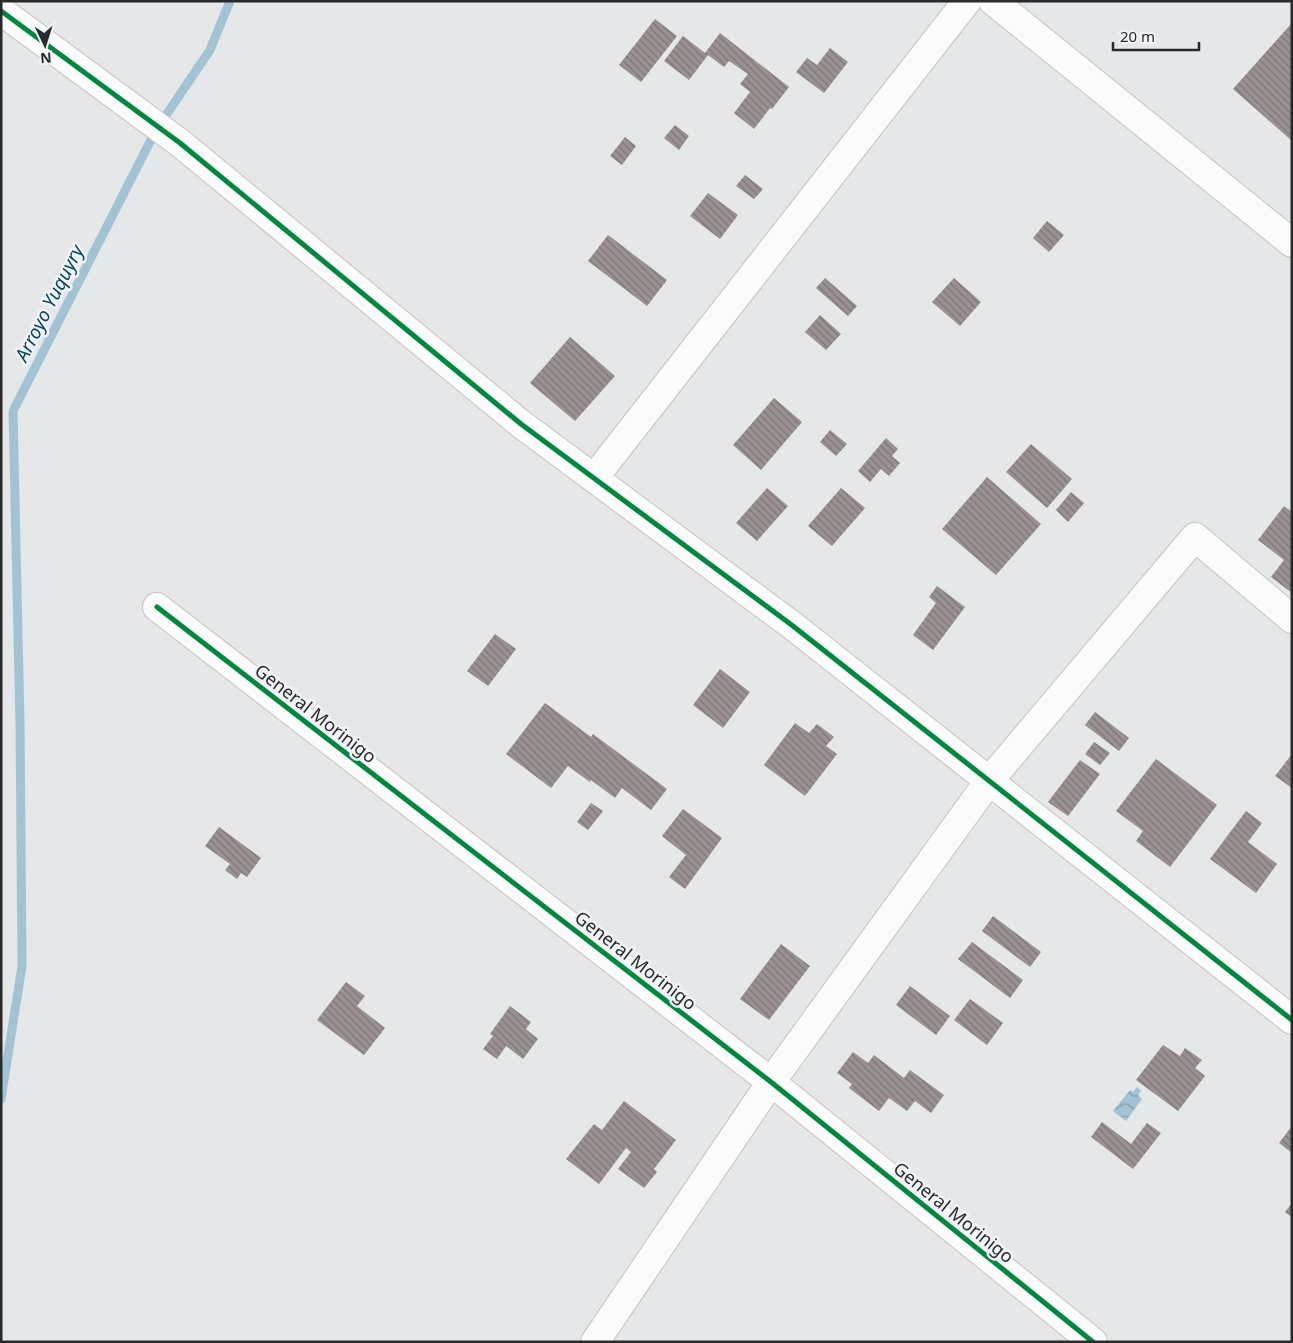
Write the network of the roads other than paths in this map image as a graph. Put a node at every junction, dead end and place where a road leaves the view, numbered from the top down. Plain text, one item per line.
1 (967, 1) edge
2 (993, 1) edge
3 (1, 11) edge
4 (1292, 243) edge
5 (594, 478) junction
6 (157, 607) dead end
7 (1292, 619) edge
8 (989, 781) junction
9 (1292, 1020) edge
10 (771, 1082) junction
11 (595, 1342) edge
12 (1093, 1342) edge

1 - 5 street
2 - 4 street
3 - 5 street
5 - 8 street
6 - 10 street, General Morinigo
7 - 8 street
8 - 9 street
8 - 10 street
10 - 11 street
10 - 12 street, General Morinigo

